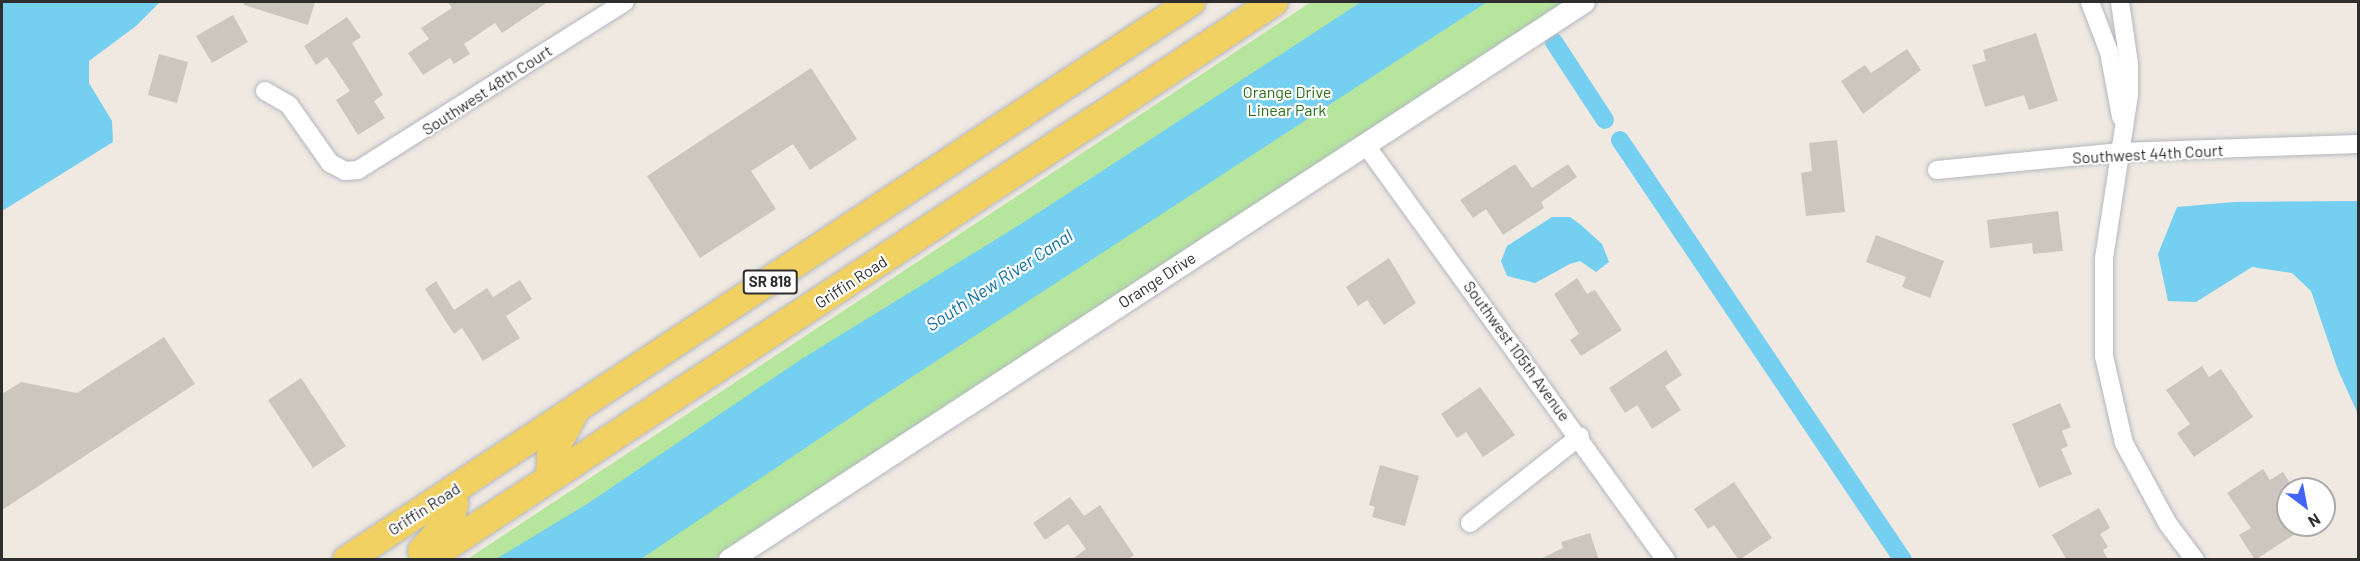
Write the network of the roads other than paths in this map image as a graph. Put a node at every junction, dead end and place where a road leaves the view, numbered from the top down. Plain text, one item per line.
1 (625, 2) edge
2 (1191, 2) edge
3 (1274, 2) edge
4 (1584, 2) edge
5 (2090, 2) edge
6 (2120, 2) edge
7 (266, 91) dead end
8 (2123, 130) junction
9 (1365, 144) junction
10 (2358, 144) edge
11 (2120, 152) junction
12 (1937, 170) dead end
13 (576, 409) junction
14 (1580, 436) junction
15 (550, 478) junction
16 (451, 491) junction
17 (1470, 523) dead end
18 (347, 560) edge
19 (414, 560) edge
20 (426, 560) edge
21 (730, 560) edge
22 (1666, 560) edge
23 (2195, 560) edge

1 - 7 street, Southwest 48th Court
2 - 13 main road, Griffin Road / SR 818
3 - 15 main road, Griffin Road / SR 818
4 - 9 street, Orange Drive
5 - 8 street
6 - 8 street
8 - 11 street
9 - 14 street, Southwest 105th Avenue
9 - 21 street, Orange Drive
10 - 11 street, Southwest 44th Court
11 - 12 street, Southwest 44th Court
11 - 23 street
13 - 15 main road
13 - 16 main road, Griffin Road / SR 818
14 - 17 street
14 - 22 street, Southwest 105th Avenue
15 - 20 main road, Griffin Road / SR 818
16 - 18 main road, Griffin Road / SR 818
16 - 19 main road

